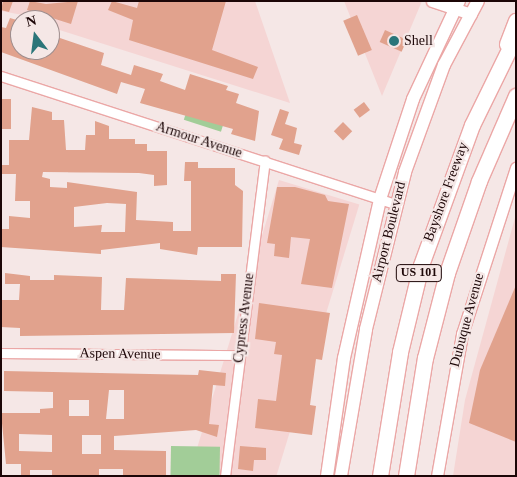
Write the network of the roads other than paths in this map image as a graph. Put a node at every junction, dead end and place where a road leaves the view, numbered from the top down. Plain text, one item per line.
1 (432, 1) edge
2 (478, 1) edge
3 (457, 5) edge
4 (471, 14) junction
5 (516, 21) edge
6 (516, 35) edge
7 (1, 76) edge
8 (492, 80) junction
9 (516, 96) edge
10 (265, 162) junction
11 (516, 168) edge
12 (380, 199) junction
13 (396, 204) junction
14 (1, 353) edge
15 (240, 356) junction
16 (226, 476) edge
17 (327, 476) edge
18 (342, 476) edge
19 (380, 476) edge
20 (406, 476) edge
21 (437, 476) edge

1 - 3 street
2 - 4 main road, Airport Boulevard
3 - 4 street
3 - 12 main road, Airport Boulevard
4 - 13 main road, Airport Boulevard
5 - 8 highway
6 - 8 highway, Bayshore Freeway / US 101
7 - 10 street, Armour Avenue
8 - 19 highway, Bayshore Freeway / US 101
9 - 20 highway, Bayshore Freeway / US 101
10 - 12 street, Armour Avenue
10 - 15 street, Cypress Avenue
11 - 21 street, Dubuque Avenue
12 - 13 street, Armour Avenue
12 - 17 main road, Airport Boulevard
13 - 18 main road, Airport Boulevard
14 - 15 street, Aspen Avenue
15 - 16 street, Cypress Avenue

